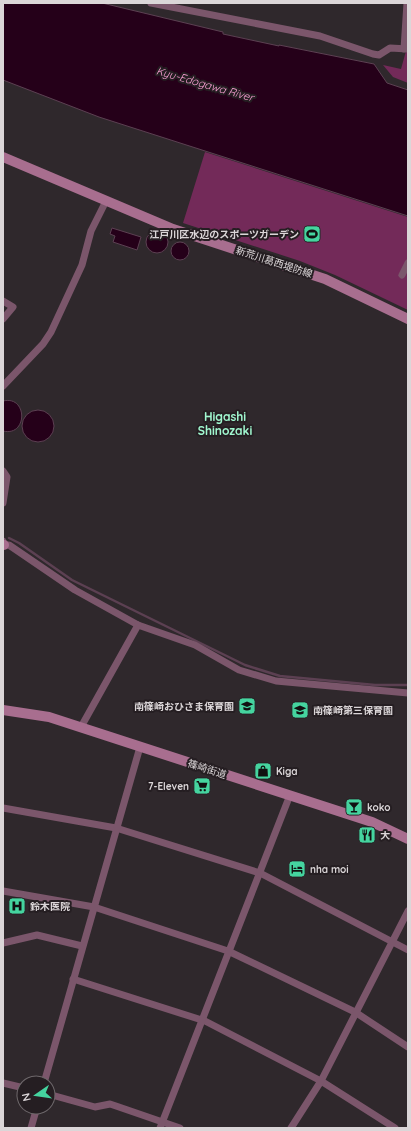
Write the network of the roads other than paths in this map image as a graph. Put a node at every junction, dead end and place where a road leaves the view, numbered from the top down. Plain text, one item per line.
1 (151, 3) edge
2 (407, 3) edge
3 (406, 49) edge
4 (3, 157) edge
5 (106, 201) junction
6 (408, 263) edge
7 (402, 275) dead end
8 (3, 301) edge
9 (3, 319) edge
10 (408, 319) edge
11 (3, 386) edge
12 (3, 471) edge
13 (3, 503) edge
14 (3, 544) edge
15 (138, 625) junction
16 (408, 693) edge
17 (3, 710) edge
18 (81, 727) junction
19 (140, 747) junction
20 (290, 795) junction
21 (3, 808) edge
22 (116, 828) junction
23 (408, 840) edge
24 (260, 873) junction
25 (3, 892) edge
26 (94, 907) junction
27 (408, 911) edge
28 (392, 941) junction
29 (3, 943) edge
30 (82, 946) junction
31 (408, 950) edge
32 (228, 951) junction
33 (73, 979) junction
34 (355, 1012) junction
35 (202, 1020) junction
36 (408, 1047) edge
37 (46, 1075) edge
38 (321, 1081) junction
39 (3, 1083) edge
40 (16, 1086) edge
41 (56, 1096) edge
42 (35, 1115) edge
43 (161, 1125) edge
44 (31, 1128) edge
45 (180, 1128) edge
46 (291, 1128) edge
47 (395, 1128) edge

1 - 3 street
2 - 3 street
4 - 5 main road, 新荒川葛西堤防線
5 - 10 main road, 新荒川葛西堤防線
5 - 11 street
6 - 7 street
8 - 9 street
12 - 13 street
14 - 15 street
15 - 16 street
15 - 18 street
17 - 18 main road, 篠崎街道
18 - 19 main road, 篠崎街道
19 - 20 main road, 篠崎街道
19 - 22 street
20 - 23 main road, 篠崎街道
20 - 24 street
21 - 22 street
22 - 24 street
22 - 26 street
24 - 28 street
24 - 32 street
25 - 26 street
26 - 30 street
26 - 32 street
27 - 28 street
28 - 31 street
28 - 34 street
29 - 30 street
30 - 33 street
32 - 34 street
32 - 35 street
33 - 35 street
33 - 37 street
34 - 36 street
34 - 38 street
35 - 38 street
35 - 43 street
38 - 46 street
38 - 47 street
39 - 40 street
41 - 43 street
42 - 44 street
43 - 45 street

